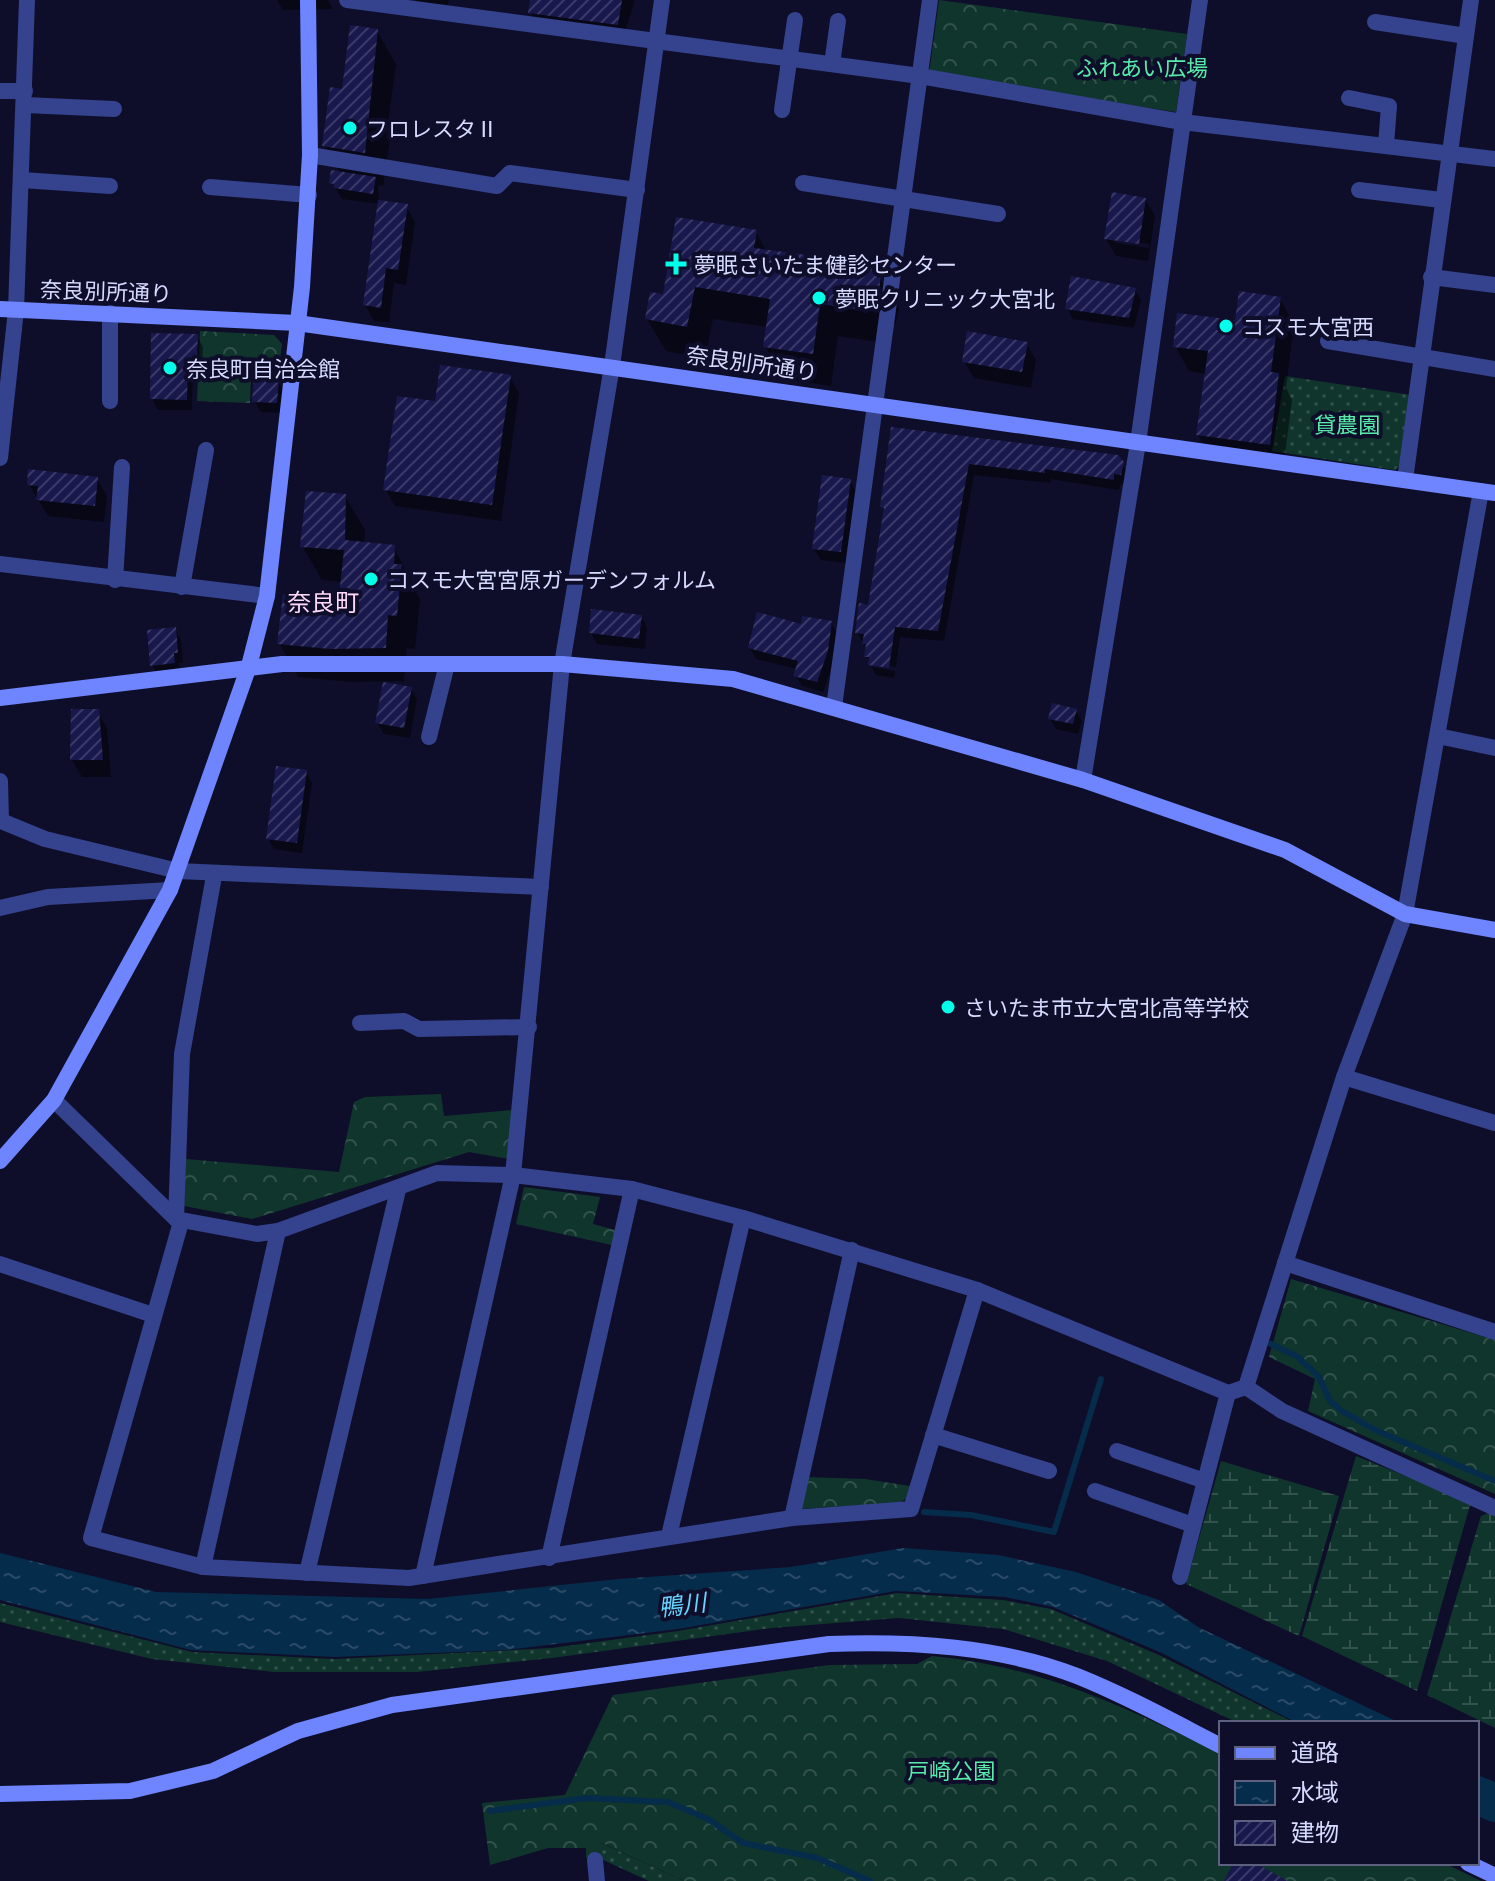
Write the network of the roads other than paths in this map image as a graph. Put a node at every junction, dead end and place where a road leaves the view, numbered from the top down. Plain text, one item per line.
1 (27, 0) edge
2 (308, 0) edge
3 (347, 0) edge
4 (662, 0) edge
5 (930, 0) edge
6 (1200, 0) edge
7 (1471, 0) edge
8 (399, 4) edge
9 (795, 20) dead end
10 (838, 21) dead end
11 (1375, 22) dead end
12 (1466, 36) junction
13 (657, 40) junction
14 (789, 58) junction
15 (832, 64) junction
16 (920, 76) junction
17 (0, 91) edge
18 (25, 98) junction
19 (1349, 98) dead end
20 (114, 109) dead end
21 (782, 110) dead end
22 (1182, 122) junction
23 (1386, 145) junction
24 (1448, 152) junction
25 (310, 155) junction
26 (1495, 159) edge
27 (22, 180) junction
28 (803, 183) dead end
29 (110, 186) dead end
30 (210, 187) dead end
31 (637, 190) junction
32 (1359, 190) dead end
33 (309, 195) junction
34 (902, 199) junction
35 (1441, 200) junction
36 (998, 214) dead end
37 (1431, 277) junction
38 (1495, 285) edge
39 (8, 309) edge
40 (110, 313) junction
41 (297, 323) junction
42 (1328, 341) dead end
43 (1420, 355) junction
44 (612, 366) junction
45 (1495, 369) edge
46 (110, 401) dead end
47 (875, 403) junction
48 (1138, 443) junction
49 (206, 450) dead end
50 (0, 458) edge
51 (122, 467) dead end
52 (1405, 480) junction
53 (1488, 492) edge
54 (0, 564) edge
55 (115, 580) junction
56 (182, 587) junction
57 (267, 596) junction
58 (447, 664) junction
59 (562, 664) junction
60 (249, 666) junction
61 (0, 698) edge
62 (834, 707) junction
63 (1438, 736) junction
64 (429, 737) dead end
65 (1495, 748) edge
66 (1083, 780) junction
67 (0, 781) edge
68 (178, 871) junction
69 (214, 876) junction
70 (541, 887) junction
71 (170, 890) junction
72 (0, 908) edge
73 (1405, 914) junction
74 (1495, 930) edge
75 (360, 1023) dead end
76 (529, 1027) junction
77 (1344, 1077) junction
78 (54, 1100) junction
79 (1495, 1123) edge
80 (0, 1161) edge
81 (513, 1175) junction
82 (632, 1189) junction
83 (398, 1190) junction
84 (743, 1218) junction
85 (179, 1220) junction
86 (278, 1231) junction
87 (852, 1250) junction
88 (1285, 1263) junction
89 (0, 1264) edge
90 (977, 1290) junction
91 (153, 1315) junction
92 (1495, 1332) edge
93 (1246, 1387) junction
94 (1228, 1393) junction
95 (933, 1435) junction
96 (1117, 1451) dead end
97 (1049, 1471) dead end
98 (1205, 1481) junction
99 (1095, 1491) dead end
100 (1495, 1508) edge
101 (792, 1518) junction
102 (1193, 1525) junction
103 (669, 1536) junction
104 (549, 1558) junction
105 (203, 1567) junction
106 (307, 1573) junction
107 (423, 1576) junction
108 (1180, 1577) dead end
109 (1219, 1745) edge
110 (0, 1794) edge
111 (595, 1860) dead end
112 (1472, 1865) edge
113 (1495, 1876) edge
114 (597, 1881) edge

1 - 18 street
2 - 25 street
3 - 8 street
4 - 13 street
5 - 16 street
6 - 22 street
7 - 12 street
8 - 13 street
9 - 14 street
10 - 15 street
11 - 12 street
12 - 24 street
13 - 14 street
13 - 31 street
14 - 15 street
14 - 21 street
15 - 16 street
16 - 22 street
16 - 34 street
17 - 18 street
18 - 20 street
18 - 27 street
19 - 23 street
22 - 23 street
22 - 48 street
23 - 24 street
24 - 26 street
24 - 35 street
25 - 31 street
25 - 33 street
27 - 29 street
27 - 39 street
28 - 34 street
30 - 33 street
31 - 44 street
32 - 35 street
33 - 41 street
34 - 36 street
34 - 47 street
35 - 37 street
37 - 38 street
37 - 43 street
39 - 40 street, 奈良別所通り
39 - 50 street
40 - 41 street, 奈良別所通り
40 - 46 street
41 - 44 street, 奈良別所通り
41 - 57 street
42 - 43 street
43 - 45 street
43 - 52 street
44 - 47 street, 奈良別所通り
44 - 59 street
47 - 48 street, 奈良別所通り
47 - 62 street
48 - 52 street, 奈良別所通り
48 - 66 street
49 - 56 street
51 - 55 street
52 - 53 street, 奈良別所通り
53 - 63 street
54 - 55 street
55 - 56 street
56 - 57 street
57 - 60 street
58 - 59 street
58 - 60 street
58 - 64 street
59 - 62 street
59 - 70 street
60 - 61 street
60 - 68 street
62 - 66 street
63 - 65 street
63 - 73 street
66 - 73 street
67 - 68 street
68 - 69 street
68 - 71 street
69 - 70 street
69 - 85 street
70 - 76 street
71 - 72 street
71 - 78 street
73 - 74 street
73 - 77 street
75 - 76 street
76 - 81 street
77 - 79 street
77 - 88 street
78 - 80 street
78 - 85 street
81 - 82 street
81 - 83 street
81 - 107 street
82 - 84 street
82 - 104 street
83 - 86 street
83 - 106 street
84 - 87 street
84 - 103 street
85 - 86 street
85 - 91 street
86 - 105 street
87 - 90 street
87 - 101 street
88 - 92 street
88 - 93 street
89 - 91 street
90 - 94 street
90 - 95 street
91 - 105 street
93 - 94 street
93 - 100 street
94 - 98 street
95 - 97 street
95 - 101 street
96 - 98 street
98 - 102 street
99 - 102 street
101 - 103 street
102 - 108 street
103 - 104 street
104 - 107 street
105 - 106 street
106 - 107 street
109 - 110 street
111 - 114 street
112 - 113 street

